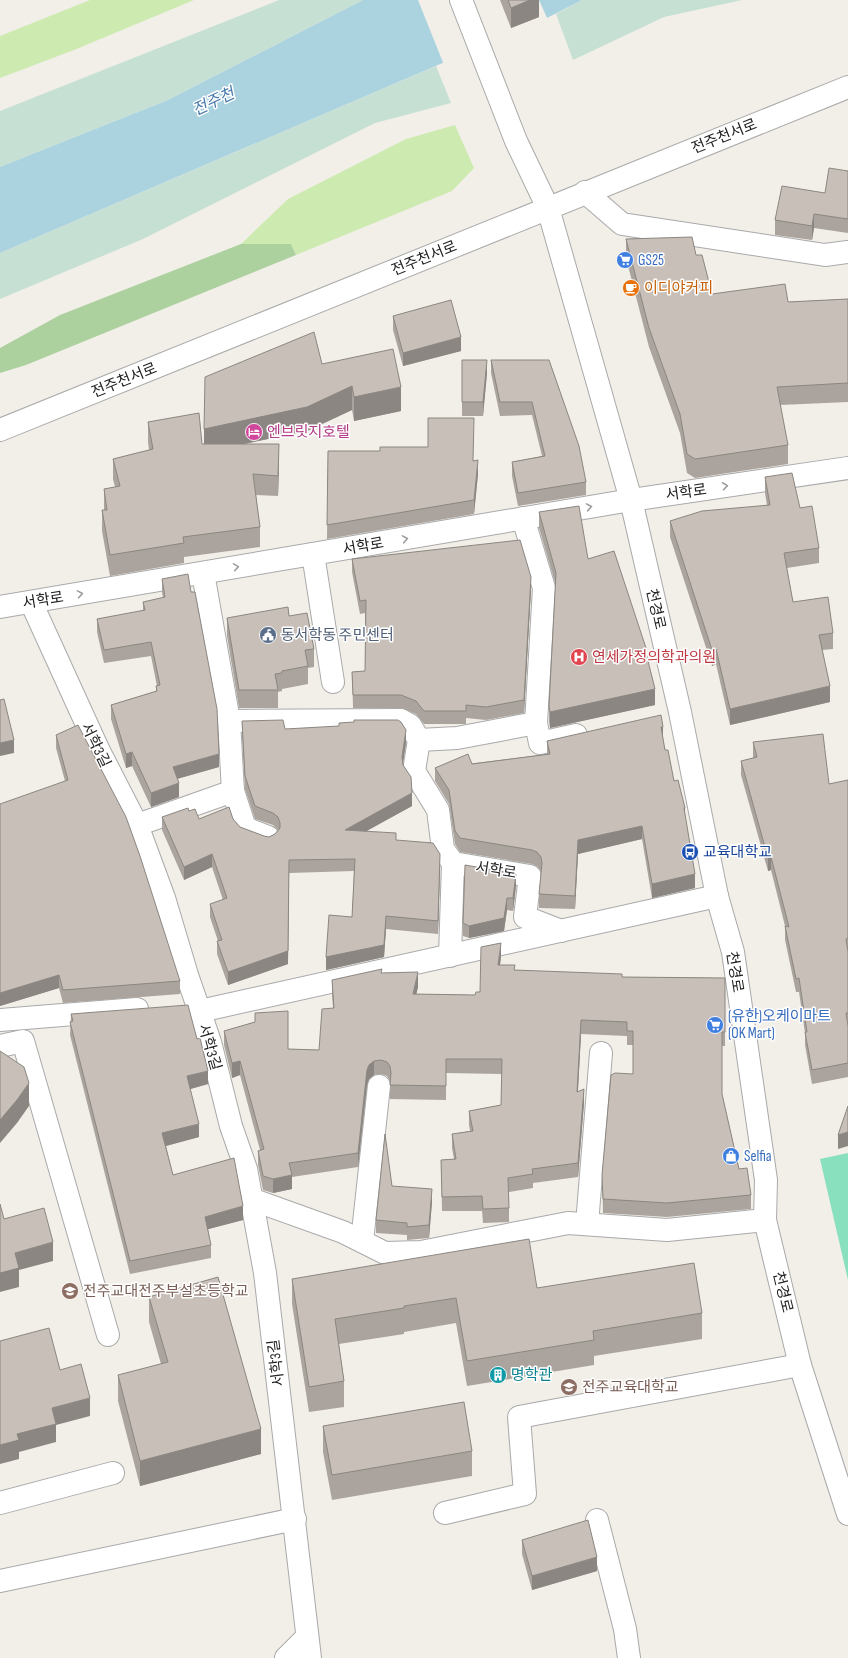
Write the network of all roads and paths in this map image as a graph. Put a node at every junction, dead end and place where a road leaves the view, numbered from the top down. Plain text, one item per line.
1 (461, 0) edge
2 (848, 87) edge
3 (585, 192) junction
4 (548, 208) junction
5 (848, 252) edge
6 (0, 430) edge
7 (848, 468) edge
8 (631, 500) junction
9 (524, 518) junction
10 (313, 554) junction
11 (203, 572) junction
12 (31, 602) junction
13 (0, 607) edge
14 (333, 682) dead end
15 (229, 721) junction
16 (536, 723) junction
17 (594, 731) edge
18 (419, 740) junction
19 (233, 791) junction
20 (137, 825) junction
21 (268, 837) edge
22 (453, 863) junction
23 (717, 896) junction
24 (561, 931) junction
25 (450, 956) junction
26 (199, 1008) junction
27 (0, 1020) edge
28 (0, 1046) edge
29 (601, 1053) dead end
30 (379, 1086) dead end
31 (251, 1199) junction
32 (765, 1220) junction
33 (587, 1224) junction
34 (362, 1242) junction
35 (108, 1335) dead end
36 (800, 1365) junction
37 (113, 1473) dead end
38 (0, 1503) edge
39 (445, 1512) dead end
40 (848, 1514) edge
41 (295, 1519) junction
42 (597, 1520) dead end
43 (0, 1581) edge
44 (307, 1637) junction
45 (286, 1658) edge
46 (310, 1658) edge
47 (629, 1658) edge

1 - 4 street, 천경로
2 - 3 street, 전주천서로
3 - 4 street, 전주천서로
3 - 5 street
4 - 6 street, 전주천서로
4 - 8 street, 천경로
8 -> 7 street, 서학로
9 -> 8 street, 서학로
8 - 23 street, 천경로
10 -> 9 street, 서학로
9 - 16 street
11 -> 10 street, 서학로
10 - 14 street
12 -> 11 street, 서학로
11 - 15 street
12 - 13 street, 서학로
12 - 20 street, 서학3길
15 - 18 street
15 - 19 street
16 - 17 street
16 - 18 street
18 - 22 street
19 - 20 street
19 - 21 street
20 - 26 street, 서학3길
22 - 24 street, 서학로
22 - 25 street, 서학로
23 - 24 street
23 - 32 street, 천경로
24 - 25 street
25 - 26 street
26 - 27 street
26 - 31 street, 서학3길
28 - 35 street
29 - 33 street
30 - 34 street
31 - 34 street
31 - 41 street, 서학3길
32 - 33 street
32 - 36 street, 천경로
33 - 34 street
36 - 39 street
36 - 40 street, 천경로
37 - 38 street
41 - 43 street
41 - 44 street, 서학3길
42 - 47 street
44 - 45 street
44 - 46 street, 서학3길

